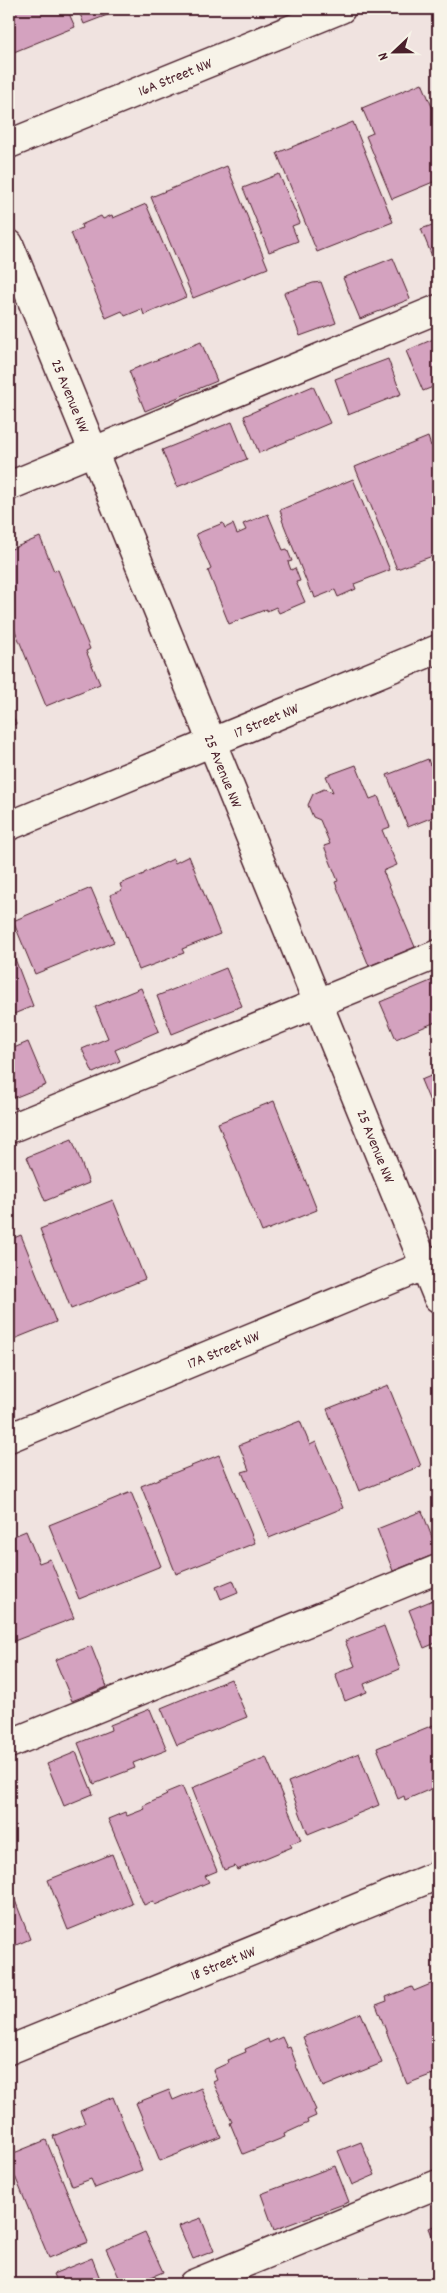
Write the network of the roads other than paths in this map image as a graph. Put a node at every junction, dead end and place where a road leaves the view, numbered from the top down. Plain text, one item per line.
1 (340, 9) edge
2 (9, 144) edge
3 (9, 244) edge
4 (438, 309) edge
5 (93, 452) junction
6 (9, 486) edge
7 (438, 650) edge
8 (212, 744) junction
9 (9, 826) edge
10 (438, 954) edge
11 (319, 1002) junction
12 (9, 1130) edge
13 (432, 1262) edge
14 (438, 1298) edge
15 (9, 1438) edge
16 (438, 1569) edge
17 (9, 1744) edge
18 (438, 1875) edge
19 (9, 2050) edge
20 (438, 2184) edge
21 (193, 2284) edge

1 - 2 street, 16A Street NW
3 - 5 street, 25 Avenue NW
4 - 5 street
5 - 6 street
5 - 8 street, 25 Avenue NW
7 - 8 street, 17 Street NW
8 - 9 street, 17 Street NW
8 - 11 street, 25 Avenue NW
10 - 11 street
11 - 12 street
11 - 13 street, 25 Avenue NW
13 - 14 street, 25 Avenue NW
13 - 15 street, 17A Street NW
16 - 17 street
18 - 19 street, 18 Street NW
20 - 21 street

